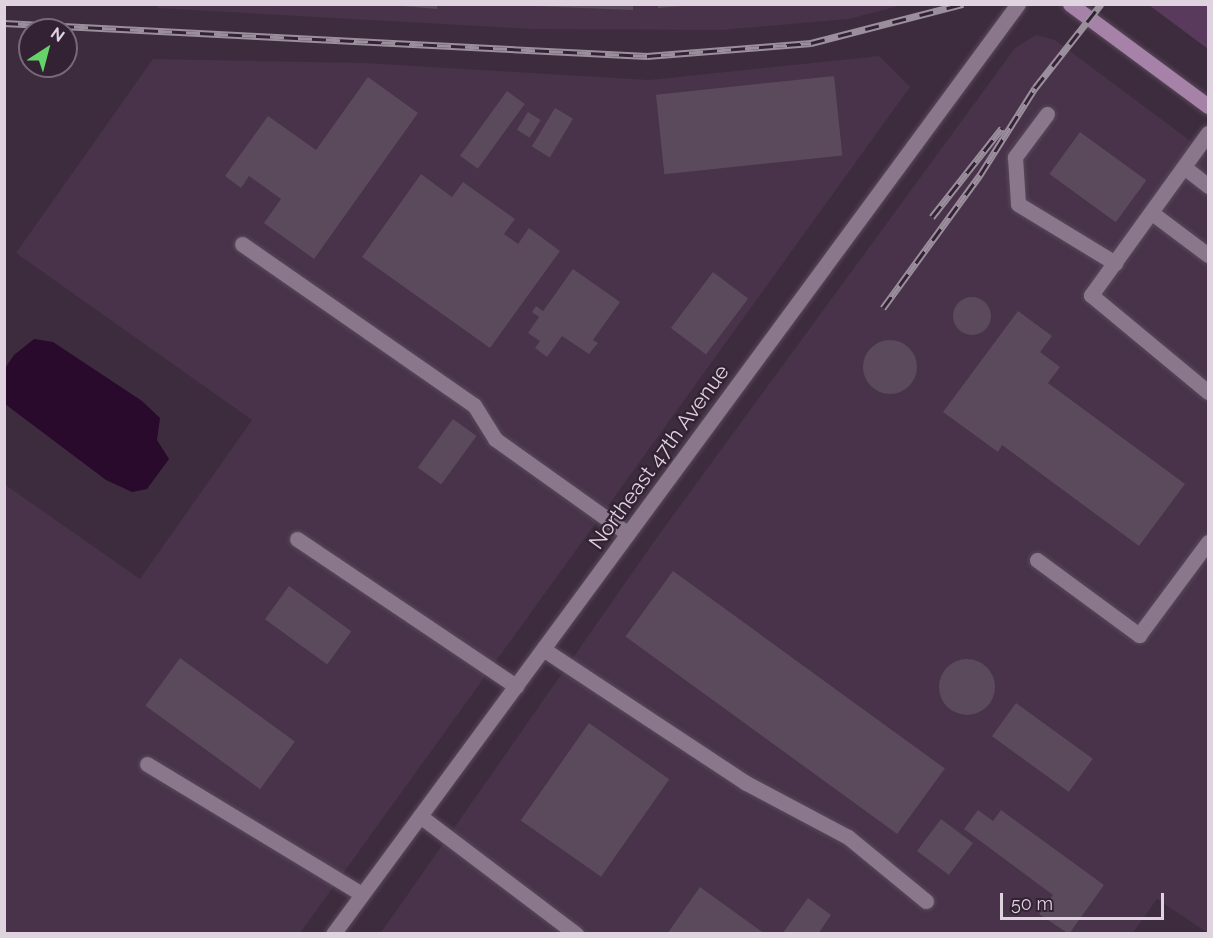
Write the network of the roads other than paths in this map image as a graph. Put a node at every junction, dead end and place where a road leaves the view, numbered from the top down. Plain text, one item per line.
1 (1018, 4) edge
2 (1070, 4) edge
3 (1209, 106) edge
4 (1047, 114) dead end
5 (1209, 132) edge
6 (1184, 167) junction
7 (1209, 186) edge
8 (1152, 213) junction
9 (242, 244) dead end
10 (1209, 255) edge
11 (1115, 263) junction
12 (1209, 392) edge
13 (628, 534) junction
14 (297, 539) dead end
15 (1209, 542) edge
16 (1037, 560) dead end
17 (543, 649) junction
18 (516, 686) junction
19 (147, 764) dead end
20 (420, 816) junction
21 (362, 894) junction
22 (926, 901) dead end
23 (333, 933) edge
24 (576, 933) edge

1 - 13 street, Northeast 47th Avenue
2 - 3 main road
4 - 11 street
5 - 6 street
6 - 7 street
6 - 8 street
8 - 10 street
8 - 11 street
9 - 13 street
11 - 12 street
13 - 17 street, Northeast 47th Avenue
14 - 18 street
15 - 16 street
17 - 18 street, Northeast 47th Avenue
17 - 22 street
18 - 20 street, Northeast 47th Avenue
19 - 21 street
20 - 21 street, Northeast 47th Avenue
20 - 24 street
21 - 23 street, Northeast 47th Avenue

